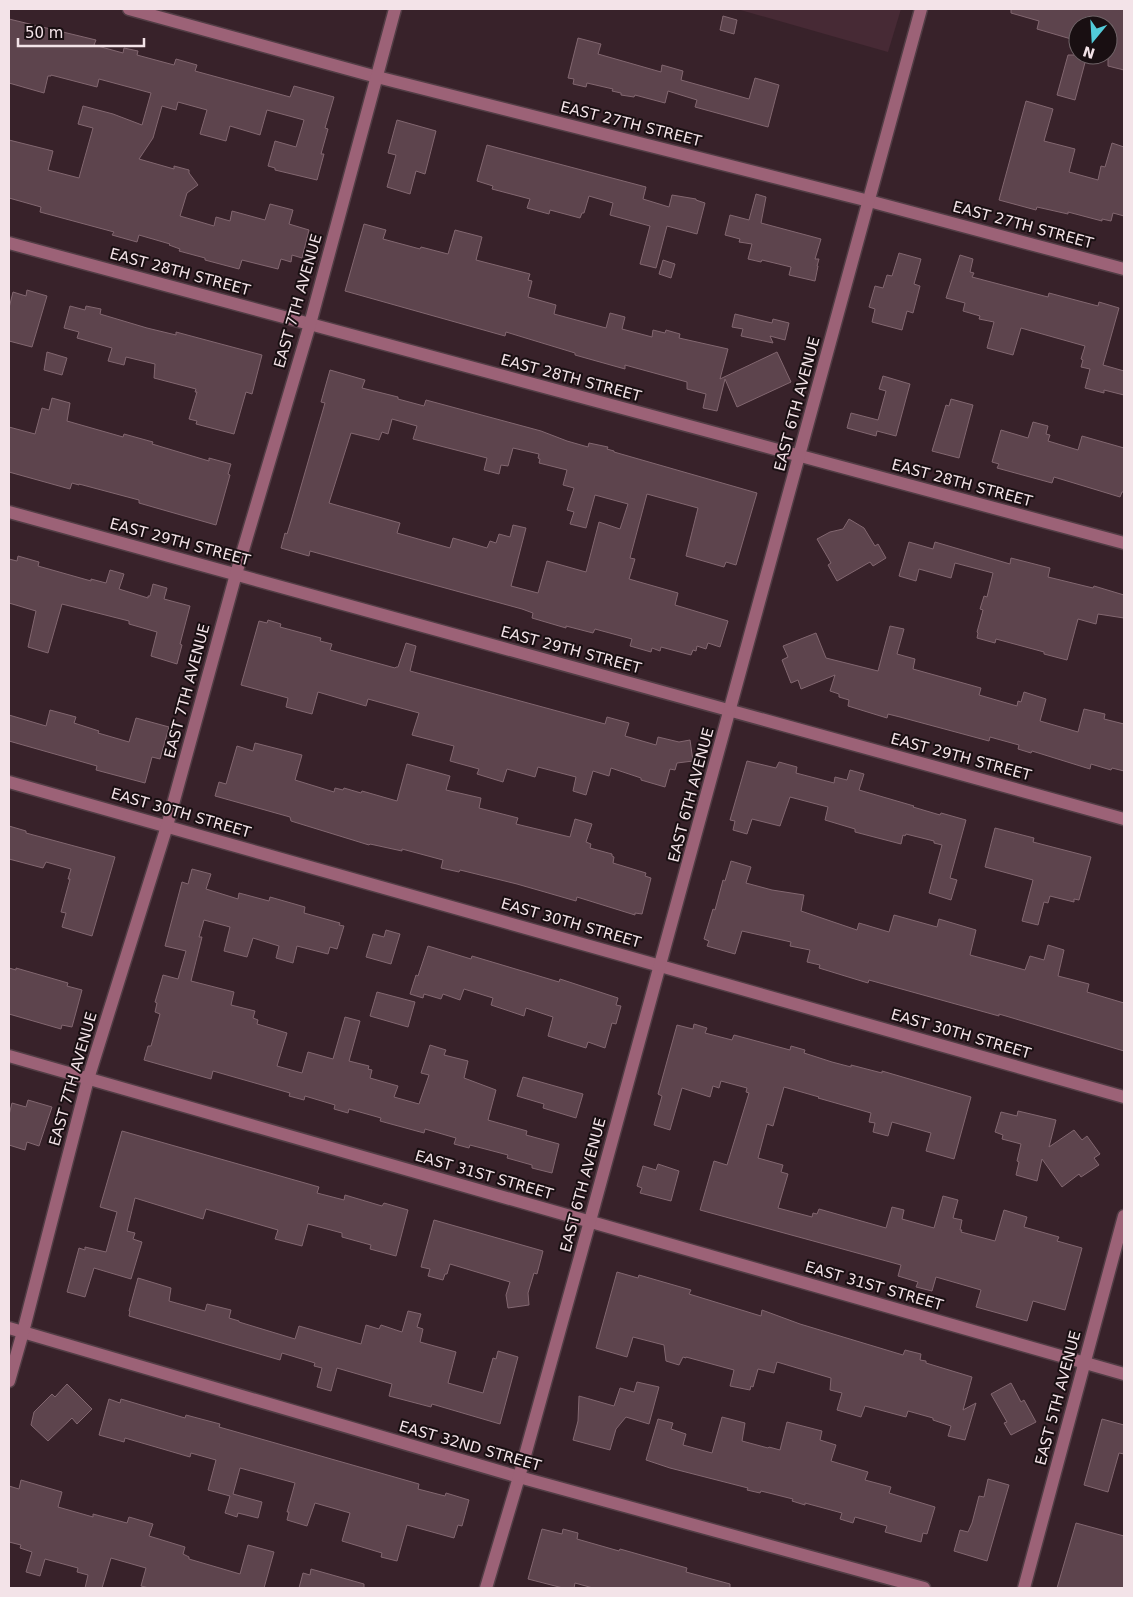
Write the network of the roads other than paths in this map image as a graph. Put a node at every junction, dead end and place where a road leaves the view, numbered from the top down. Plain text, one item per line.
1 (129, 9) edge
2 (396, 9) edge
3 (921, 9) edge
4 (377, 77) junction
5 (869, 201) junction
6 (9, 243) edge
7 (1124, 269) edge
8 (310, 324) junction
9 (800, 456) junction
10 (9, 512) edge
11 (1124, 543) edge
12 (236, 574) junction
13 (731, 711) junction
14 (9, 782) edge
15 (1124, 819) edge
16 (167, 826) junction
17 (660, 966) junction
18 (9, 1056) edge
19 (88, 1079) junction
20 (1124, 1097) edge
21 (1124, 1216) edge
22 (590, 1221) junction
23 (9, 1328) edge
24 (23, 1332) junction
25 (1084, 1362) junction
26 (1124, 1374) edge
27 (9, 1381) edge
28 (519, 1477) junction
29 (486, 1588) edge
30 (924, 1588) edge
31 (1024, 1588) edge

1 - 4 street, EAST 27TH STREET
2 - 4 street, EAST 7TH AVENUE
3 - 5 street, EAST 6TH AVENUE
4 - 5 street, EAST 27TH STREET
4 - 8 street, EAST 7TH AVENUE
5 - 7 street, EAST 27TH STREET
5 - 9 street, EAST 6TH AVENUE
6 - 8 street, EAST 28TH STREET
8 - 9 street, EAST 28TH STREET
8 - 12 street, EAST 7TH AVENUE
9 - 11 street, EAST 28TH STREET
9 - 13 street, EAST 6TH AVENUE
10 - 12 street, EAST 29TH STREET
12 - 13 street, EAST 29TH STREET
12 - 16 street, EAST 7TH AVENUE
13 - 15 street, EAST 29TH STREET
13 - 17 street, EAST 6TH AVENUE
14 - 16 street, EAST 30TH STREET
16 - 17 street, EAST 30TH STREET
16 - 19 street, EAST 7TH AVENUE
17 - 20 street, EAST 30TH STREET
17 - 22 street, EAST 6TH AVENUE
18 - 19 street, EAST 31ST STREET
19 - 22 street, EAST 31ST STREET
19 - 24 street, EAST 7TH AVENUE
21 - 25 street, EAST 5TH AVENUE
22 - 25 street, EAST 31ST STREET
22 - 28 street, EAST 6TH AVENUE
23 - 24 street, EAST 32ND STREET
24 - 27 street, EAST 7TH AVENUE
24 - 28 street, EAST 32ND STREET
25 - 26 street, EAST 31ST STREET
25 - 31 street, EAST 5TH AVENUE
28 - 29 street, EAST 6TH AVENUE
28 - 30 street, EAST 32ND STREET

